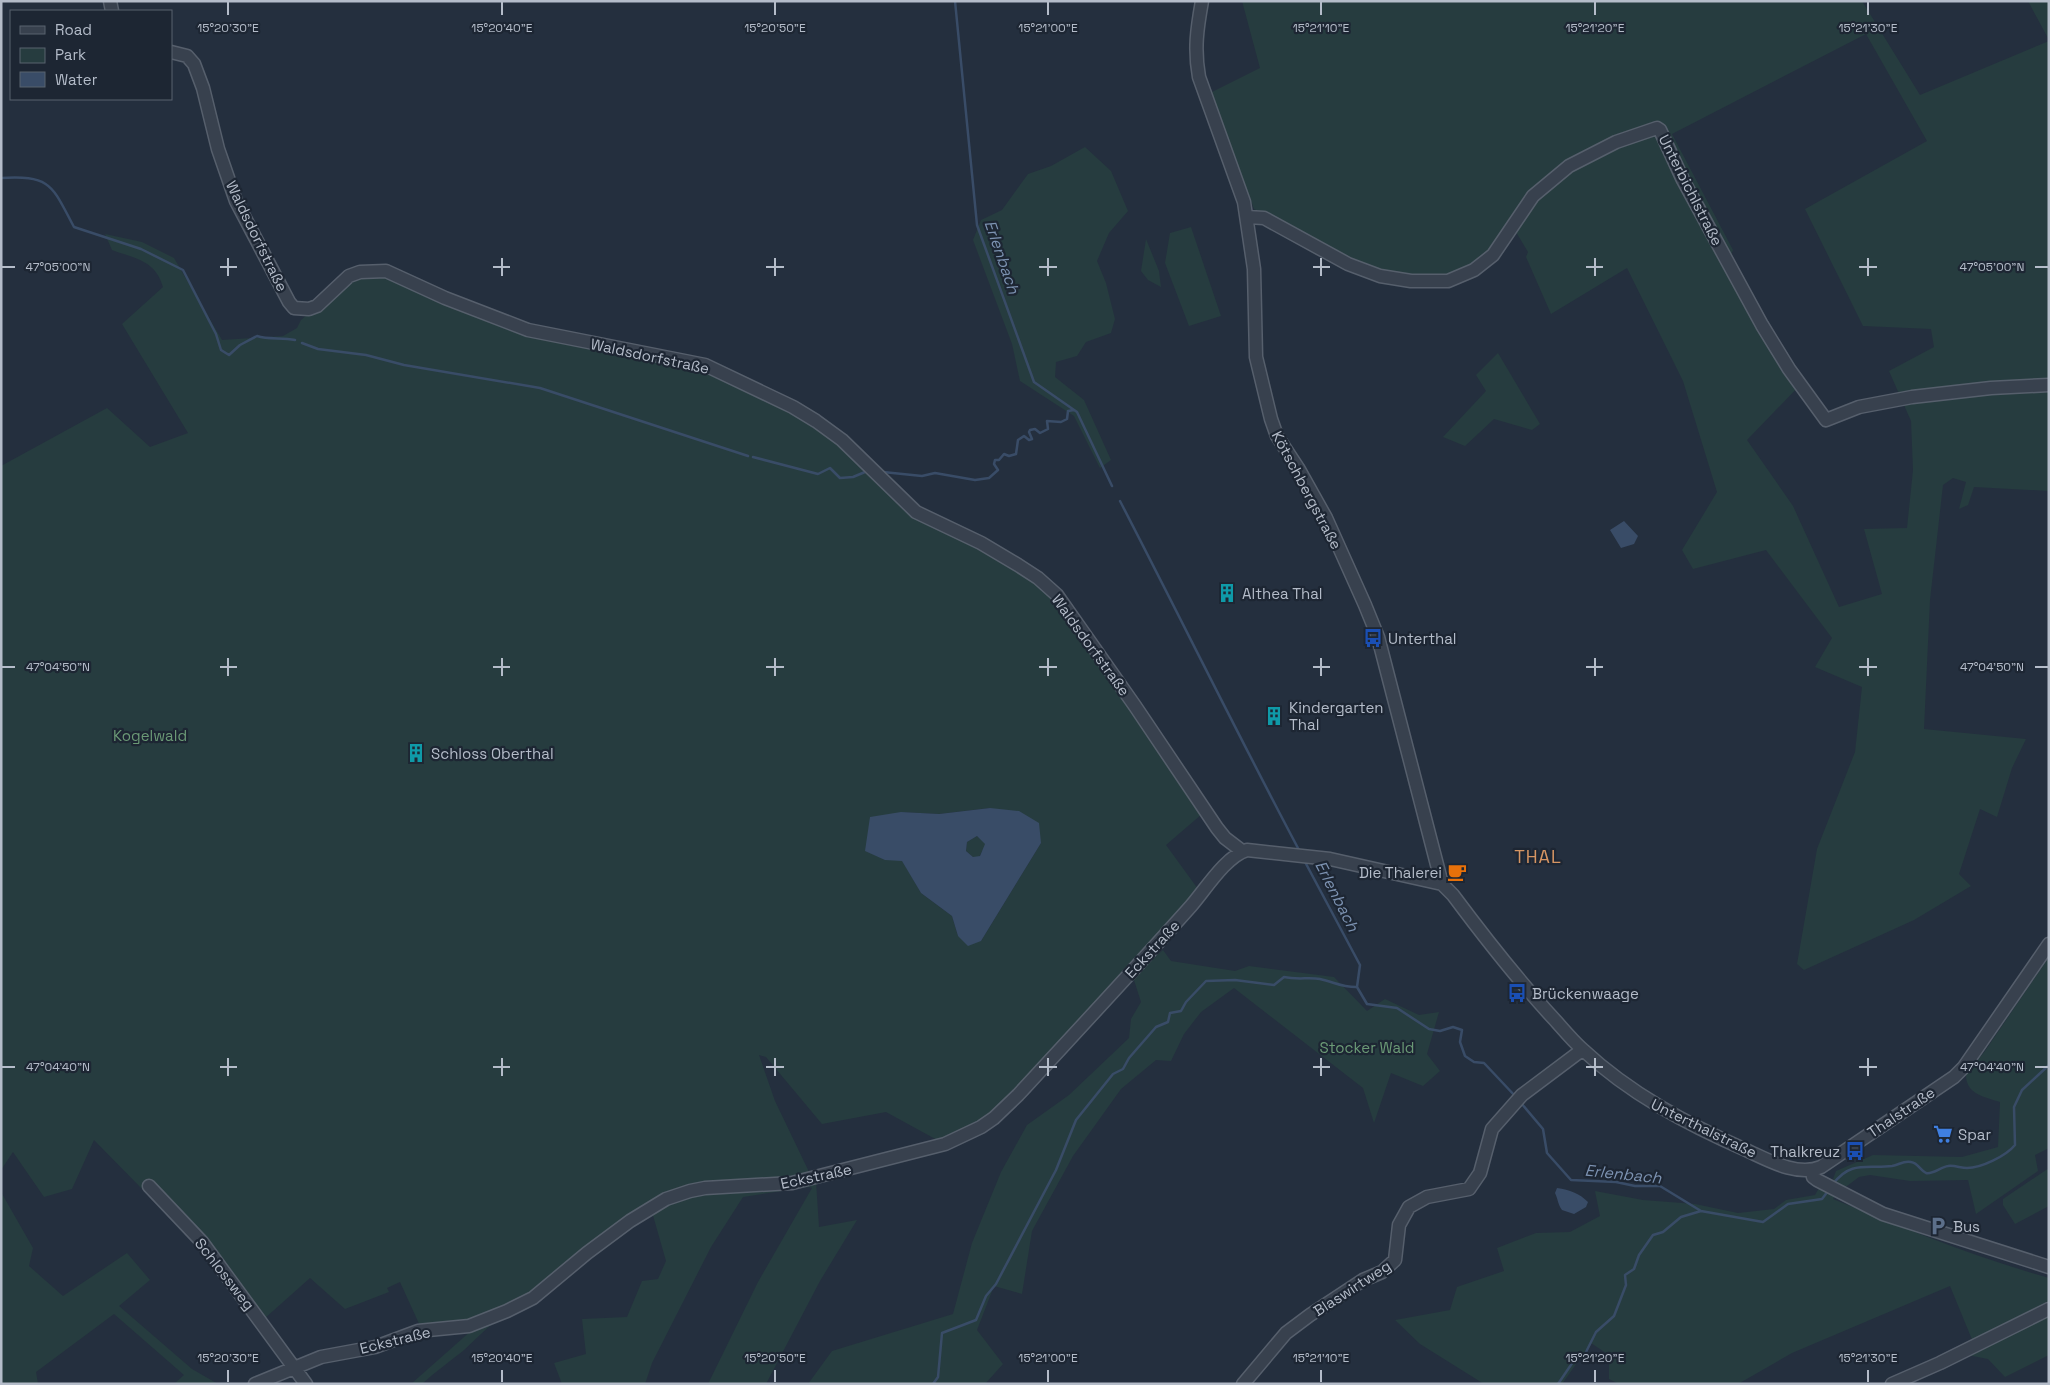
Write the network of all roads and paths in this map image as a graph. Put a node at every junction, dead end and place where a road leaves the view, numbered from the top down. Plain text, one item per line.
1 (1202, 1) edge
2 (172, 52) edge
3 (1247, 217) junction
4 (2049, 385) edge
5 (1242, 851) junction
6 (1442, 884) junction
7 (2049, 944) edge
8 (1582, 1050) junction
9 (1812, 1171) junction
10 (149, 1186) dead end
11 (2049, 1267) edge
12 (2049, 1309) edge
13 (295, 1368) junction
14 (255, 1384) edge
15 (306, 1384) edge
16 (1243, 1384) edge
17 (1892, 1384) edge

1 - 3 street, Kötschbergstraße
2 - 5 street, Waldsdorfstraße
3 - 4 street, Unterbichlstraße
3 - 6 street, Kötschbergstraße
5 - 6 street
5 - 13 street, Eckstraße
6 - 8 street, Unterthalstraße
7 - 9 street, Thalstraße
8 - 9 street, Unterthalstraße
8 - 16 street, Blaswirtweg
9 - 11 street
10 - 13 street, Schlossweg
12 - 17 street
13 - 14 street, Eckstraße
13 - 15 street, Schlossweg

